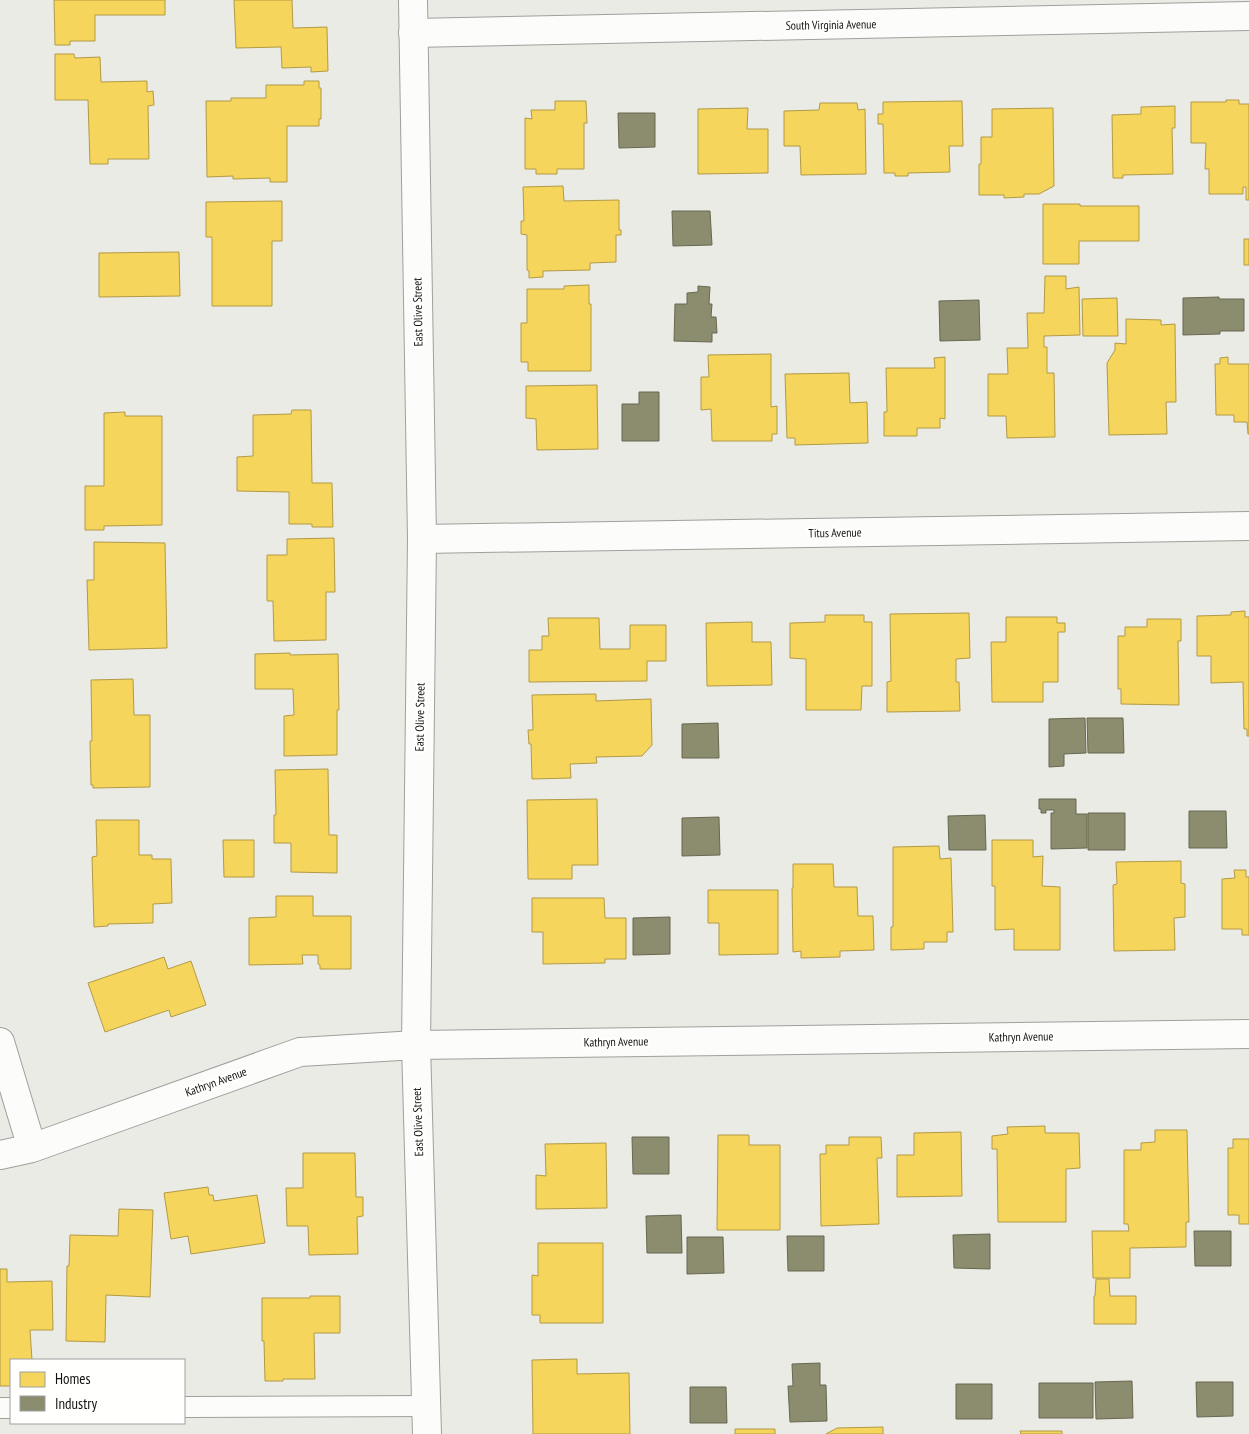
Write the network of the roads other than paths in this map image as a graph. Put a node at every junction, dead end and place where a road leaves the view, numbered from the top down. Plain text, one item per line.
1 (413, 0) edge
2 (1249, 16) edge
3 (413, 33) junction
4 (1249, 526) edge
5 (422, 539) junction
6 (1249, 1034) edge
7 (0, 1042) edge
8 (416, 1045) junction
9 (32, 1148) junction
10 (0, 1155) edge
11 (426, 1406) junction
12 (185, 1407) edge
13 (427, 1434) edge

1 - 3 street, East Olive Street
2 - 3 street, South Virginia Avenue
3 - 5 street, East Olive Street
4 - 5 street, Titus Avenue
5 - 8 street, East Olive Street
6 - 8 street, Kathryn Avenue
7 - 9 street
8 - 9 street, Kathryn Avenue
8 - 11 street, East Olive Street
9 - 10 street, Kathryn Avenue
11 - 12 lane
11 - 13 street, East Olive Street

